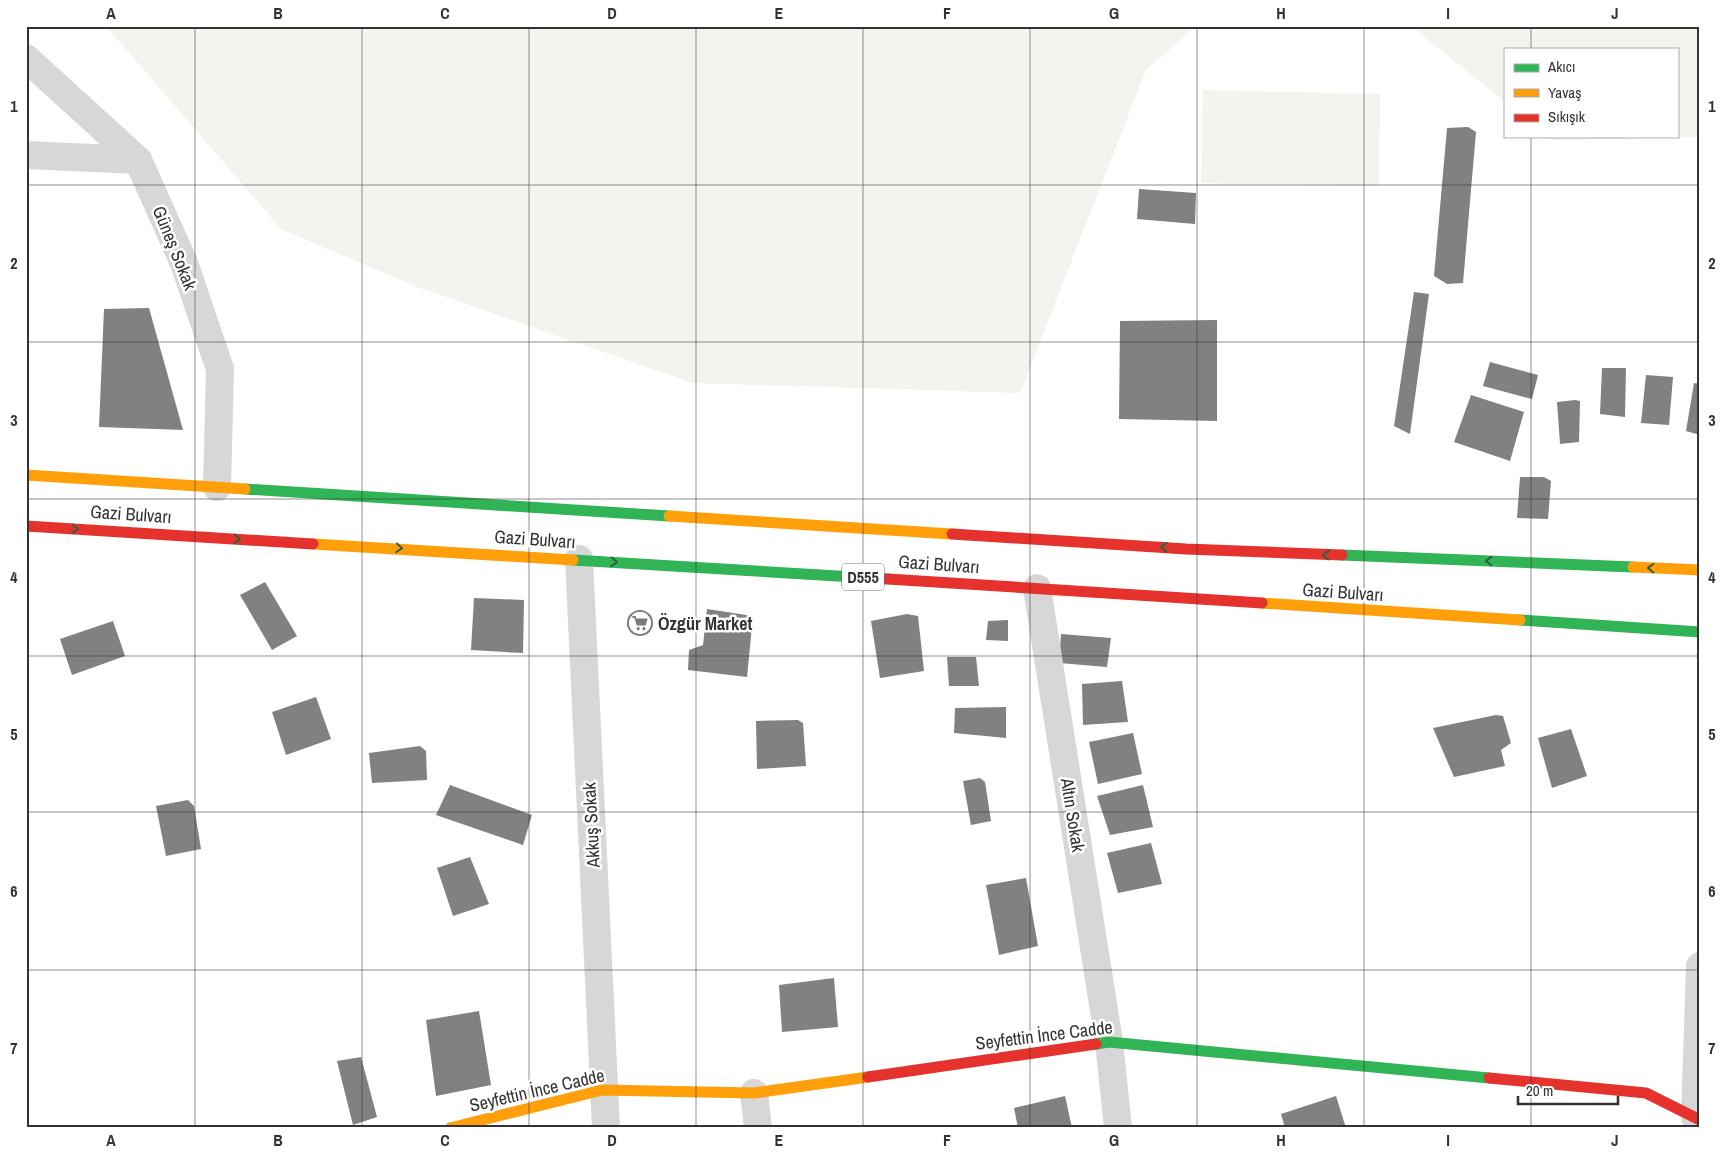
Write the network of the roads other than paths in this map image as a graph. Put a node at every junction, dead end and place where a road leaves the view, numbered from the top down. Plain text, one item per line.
1 (26, 58) edge
2 (26, 155) edge
3 (138, 160) junction
4 (26, 475) edge
5 (218, 487) junction
6 (26, 526) edge
7 (579, 560) junction
8 (1700, 570) edge
9 (1038, 588) junction
10 (1700, 632) edge
11 (1700, 966) edge
12 (1109, 1042) junction
13 (602, 1090) junction
14 (754, 1093) junction
15 (1697, 1118) edge
16 (450, 1128) edge
17 (606, 1128) edge
18 (758, 1128) edge
19 (1118, 1128) edge

1 - 3 street, Güneş Sokak
2 - 3 street
3 - 5 street, Güneş Sokak
4 - 5 main road, Gazi Bulvarı
8 -> 5 main road, Gazi Bulvarı
6 -> 7 main road, Gazi Bulvarı / D555
7 -> 9 main road, Gazi Bulvarı / D555
7 - 13 street, Akkuş Sokak
9 - 10 main road, Gazi Bulvarı / D555
9 - 12 street, Altın Sokak
11 - 15 street
12 - 14 main road, Seyfettin İnce Cadde
12 - 15 main road, Seyfettin İnce Cadde
12 - 19 street, Altın Sokak
13 - 14 main road, Seyfettin İnce Cadde
13 - 16 main road, Seyfettin İnce Cadde
13 - 17 street, Akkuş Sokak
14 - 18 street

